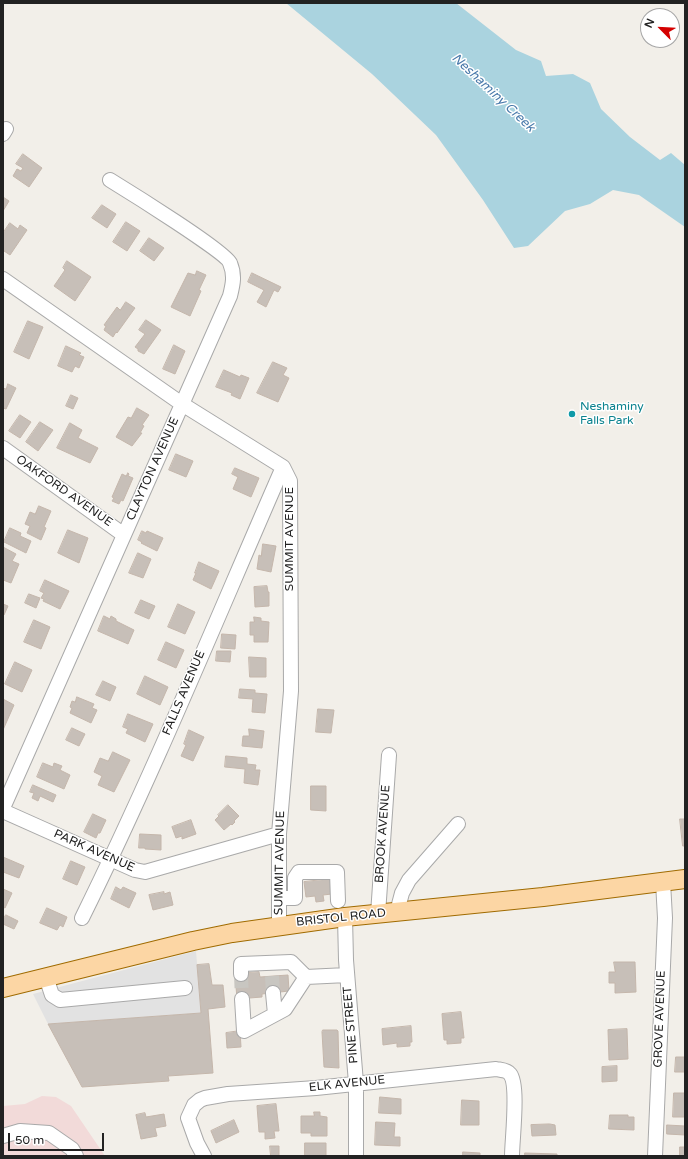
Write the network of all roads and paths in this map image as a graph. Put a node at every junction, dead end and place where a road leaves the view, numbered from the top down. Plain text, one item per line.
1 (110, 180) dead end
2 (3, 279) edge
3 (182, 404) junction
4 (4, 453) edge
5 (283, 467) junction
6 (124, 535) junction
7 (389, 755) dead end
8 (3, 808) edge
9 (3, 811) edge
10 (458, 824) dead end
11 (279, 834) junction
12 (111, 859) junction
13 (685, 879) edge
14 (663, 882) junction
15 (279, 898) junction
16 (341, 909) junction
17 (397, 912) junction
18 (378, 914) junction
19 (82, 918) dead end
20 (279, 925) junction
21 (241, 974) dead end
22 (347, 975) junction
23 (306, 977) junction
24 (46, 978) junction
25 (3, 988) edge
26 (185, 988) dead end
27 (273, 993) tunnel mouth
28 (242, 999) tunnel mouth
29 (274, 1014) junction
30 (356, 1083) junction
31 (3, 1136) edge
32 (76, 1156) edge
33 (204, 1156) edge
34 (356, 1156) edge
35 (512, 1156) edge
36 (655, 1156) edge

1 - 3 street, CLAYTON AVENUE
2 - 3 street
3 - 5 street
3 - 6 street, CLAYTON AVENUE
4 - 6 street, OAKFORD AVENUE
5 - 11 street, SUMMIT AVENUE
5 - 12 street, FALLS AVENUE
6 - 8 street, CLAYTON AVENUE
7 - 18 street, BROOK AVENUE
9 - 12 street, PARK AVENUE
10 - 17 street
11 - 12 street, PARK AVENUE
11 - 15 street, SUMMIT AVENUE
12 - 19 street, FALLS AVENUE
13 - 14 main road, BRISTOL ROAD
14 - 17 main road, BRISTOL ROAD
14 - 36 street, GROVE AVENUE
15 - 16 street, PINE STREET
15 - 20 street, SUMMIT AVENUE
16 - 18 main road, BRISTOL ROAD
16 - 20 main road, BRISTOL ROAD
16 - 22 street, PINE STREET
17 - 18 main road, BRISTOL ROAD
20 - 24 main road, BRISTOL ROAD
21 - 23 street
22 - 23 street
22 - 30 street, PINE STREET
23 - 29 street
24 - 25 main road, BRISTOL ROAD
24 - 26 street
27 - 29 street
28 - 29 street
30 - 33 street, ELK AVENUE
30 - 34 street, PINE STREET
30 - 35 street, ELK AVENUE
31 - 32 street

